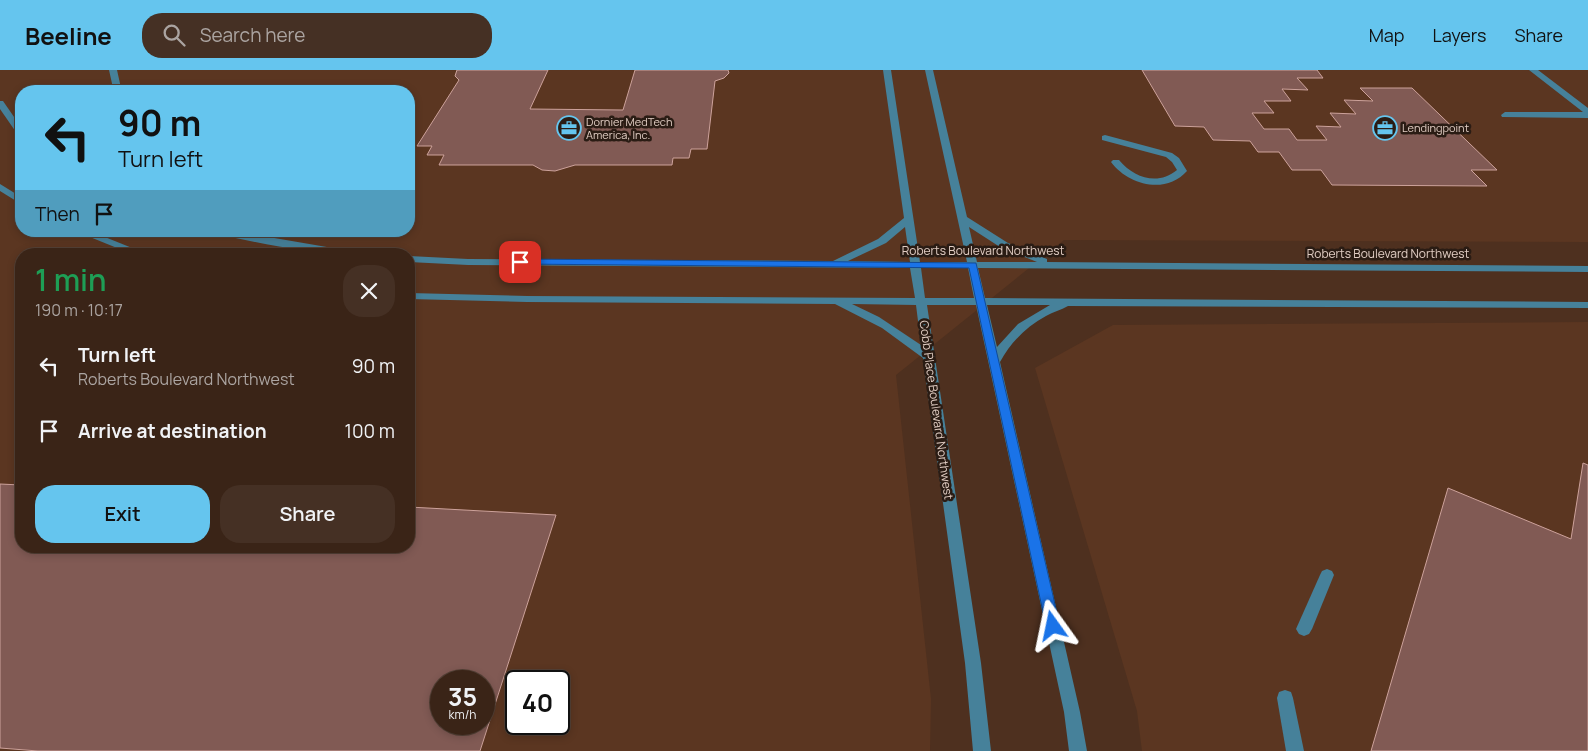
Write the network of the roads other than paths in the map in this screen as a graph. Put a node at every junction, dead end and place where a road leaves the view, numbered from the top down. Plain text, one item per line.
1 (113, 70) edge
2 (887, 70) edge
3 (929, 70) edge
4 (1533, 70) edge
5 (117, 85) edge
6 (0, 103) edge
7 (1588, 113) edge
8 (1505, 114) dead end
9 (14, 124) edge
10 (1105, 138) dead end
11 (1116, 162) dead end
12 (0, 187) edge
13 (15, 197) edge
14 (962, 218) junction
15 (908, 219) junction
16 (96, 237) edge
17 (246, 237) edge
18 (126, 248) edge
19 (306, 248) edge
20 (415, 259) edge
21 (832, 264) junction
22 (915, 265) junction
23 (973, 265) junction
24 (1062, 266) junction
25 (1588, 268) edge
26 (415, 296) edge
27 (828, 300) junction
28 (920, 301) junction
29 (981, 302) junction
30 (1070, 302) junction
31 (1588, 305) edge
32 (928, 356) junction
33 (994, 362) junction
34 (1328, 575) dead end
35 (1304, 629) dead end
36 (1285, 698) dead end
37 (982, 751) edge
38 (1078, 751) edge
39 (1295, 751) edge

1 - 5 street
2 - 15 street, Cobb Place Boulevard Northwest
3 - 14 street
4 - 7 street
6 - 9 street
7 - 8 street
10 - 11 street
12 - 13 street
14 - 23 street
14 - 24 street
15 - 21 street
15 - 22 street, Cobb Place Boulevard Northwest
16 - 18 street
17 - 19 street
20 - 21 street, Roberts Boulevard Northwest
21 - 22 street, Roberts Boulevard Northwest
22 - 23 street, Roberts Boulevard Northwest
22 - 28 street, Cobb Place Boulevard Northwest
23 - 24 street, Roberts Boulevard Northwest
23 - 29 street
24 - 25 street, Roberts Boulevard Northwest
26 - 27 street
27 - 28 street
27 - 32 street
28 - 29 street
28 - 32 street, Cobb Place Boulevard Northwest
29 - 30 street
29 - 33 street
30 - 31 street
30 - 33 street
32 - 37 street, Cobb Place Boulevard Northwest
33 - 38 street
34 - 35 street
36 - 39 street

